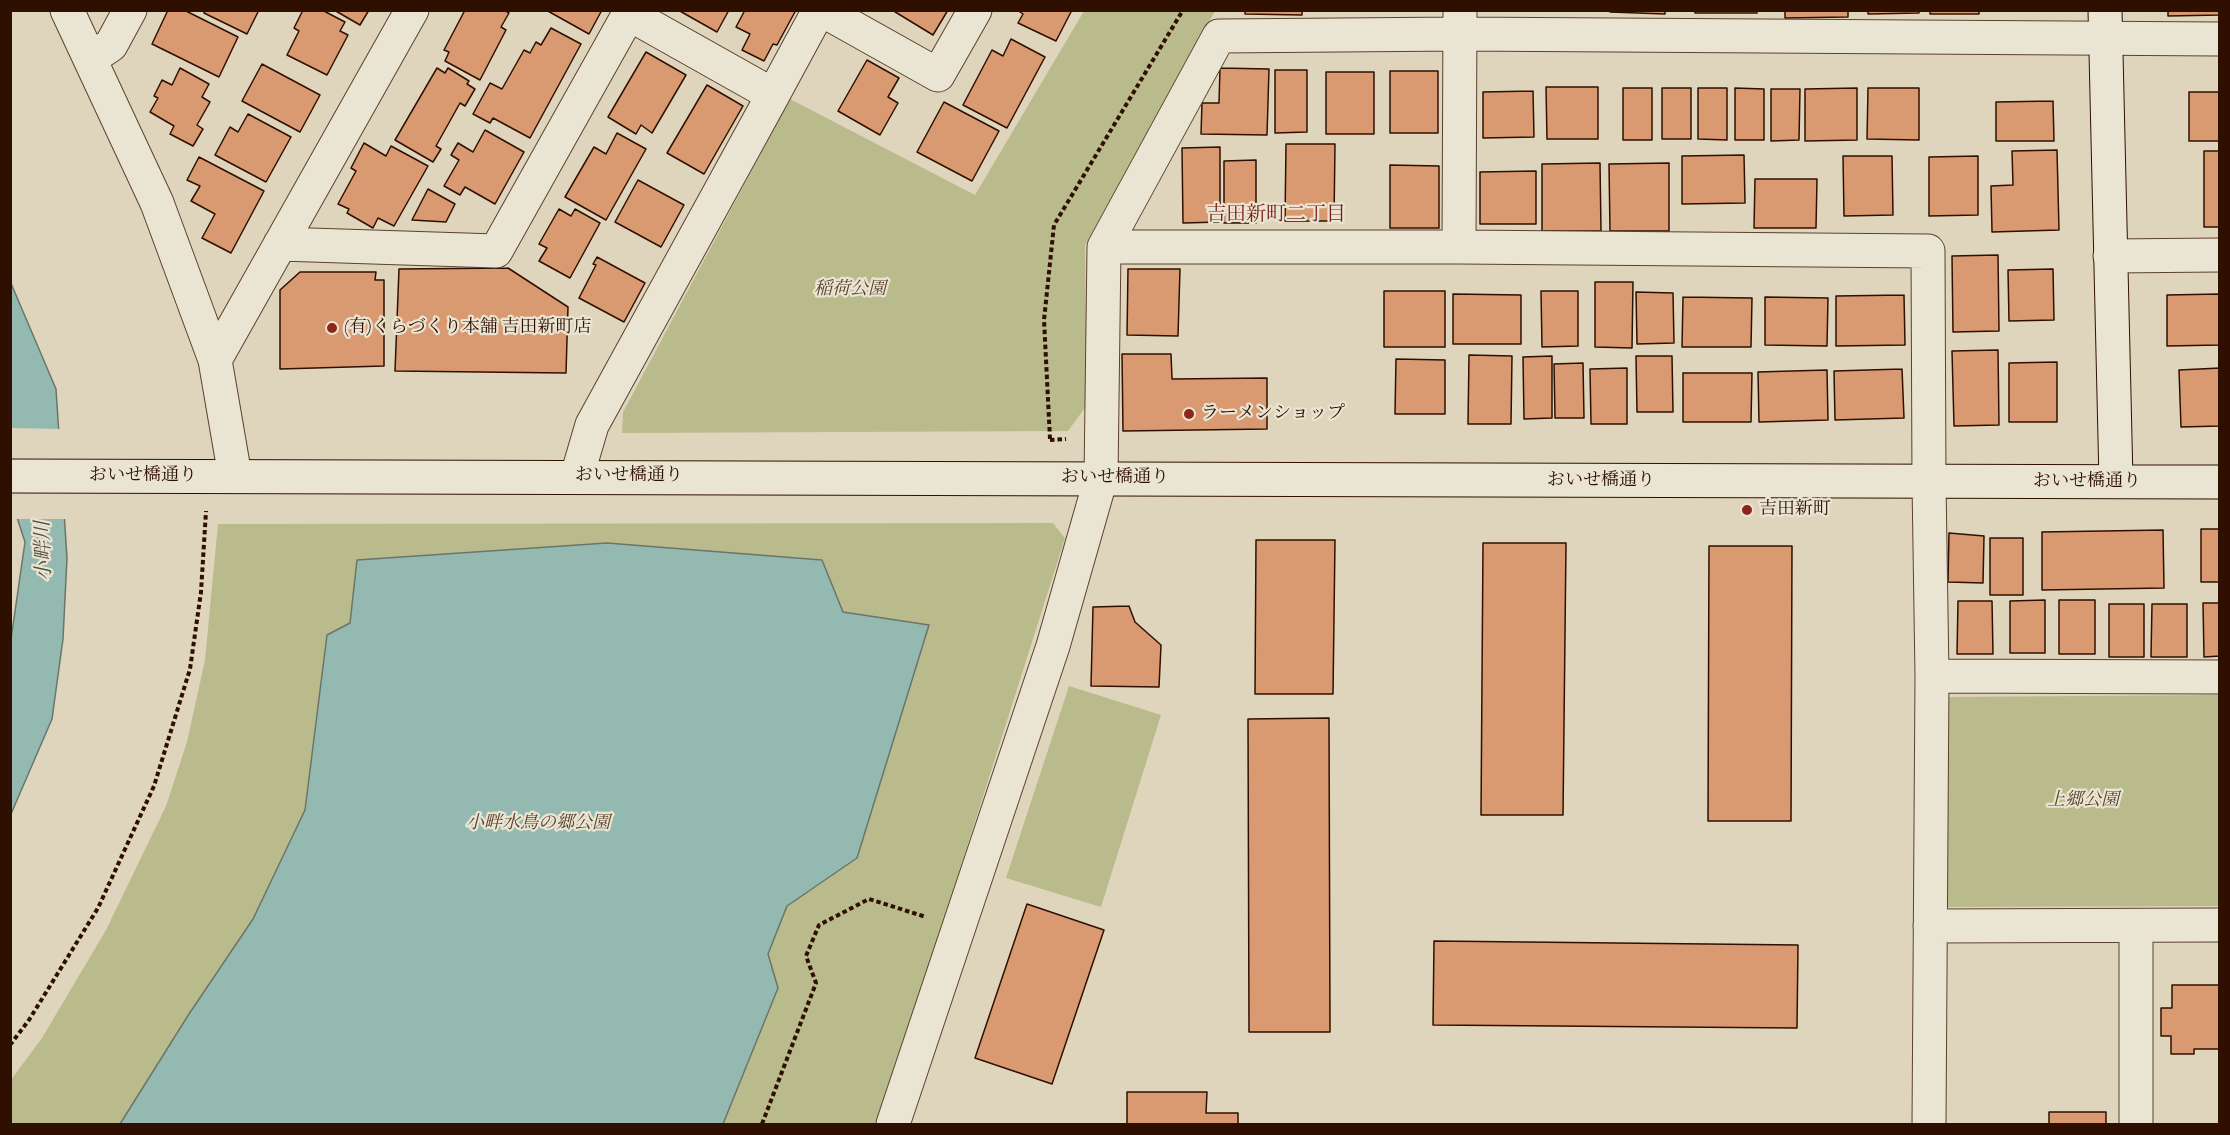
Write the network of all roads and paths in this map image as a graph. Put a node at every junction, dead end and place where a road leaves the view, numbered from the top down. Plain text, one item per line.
1 (67, 10) edge
2 (130, 10) edge
3 (412, 10) edge
4 (820, 10) edge
5 (975, 10) edge
6 (630, 12) edge
7 (1460, 22) edge
8 (2105, 25) edge
9 (2220, 39) edge
10 (90, 59) junction
11 (773, 95) junction
12 (280, 244) junction
13 (1104, 247) junction
14 (1459, 247) junction
15 (2220, 255) edge
16 (2110, 256) junction
17 (214, 360) junction
18 (10, 476) edge
19 (235, 476) junction
20 (577, 476) junction
21 (1101, 478) junction
22 (2116, 482) junction
23 (2220, 482) edge
24 (1929, 483) junction
25 (206, 513) dead end
26 (1932, 676) junction
27 (2220, 677) edge
28 (911, 913) dead end
29 (2220, 925) edge
30 (1930, 926) junction
31 (2136, 926) junction
32 (10, 1045) edge
33 (762, 1125) edge
34 (893, 1125) edge
35 (1929, 1125) edge
36 (2136, 1125) edge

1 - 10 street
2 - 10 street
3 - 12 street
4 - 5 street
4 - 11 street
6 - 11 street
6 - 12 street
7 - 8 street
7 - 13 street
7 - 14 street
8 - 9 street
8 - 16 street
10 - 17 street
11 - 20 street
12 - 17 street
13 - 14 street
13 - 21 street
14 - 24 street
15 - 16 street
16 - 22 street
17 - 19 street
18 - 19 street, おいせ橋通り
19 - 20 street, おいせ橋通り
20 - 21 street, おいせ橋通り
21 - 24 street, おいせ橋通り
21 - 34 street
22 - 23 street, おいせ橋通り
22 - 24 street, おいせ橋通り
24 - 26 street
25 - 32 path
26 - 27 street
26 - 30 street
28 - 33 path
29 - 31 street
30 - 31 street
30 - 35 street
31 - 36 street

